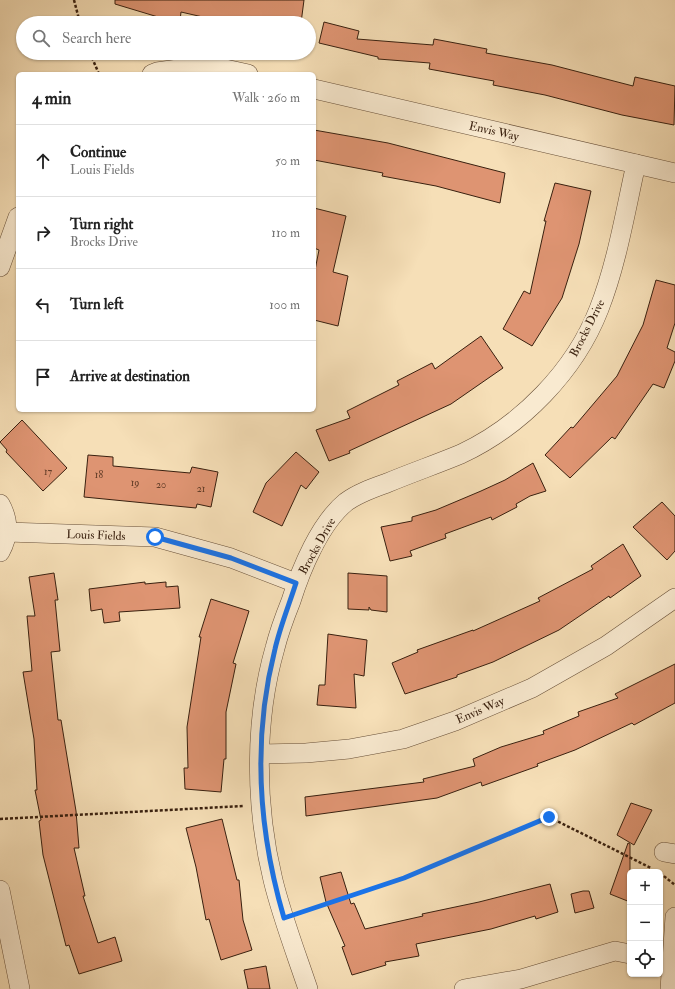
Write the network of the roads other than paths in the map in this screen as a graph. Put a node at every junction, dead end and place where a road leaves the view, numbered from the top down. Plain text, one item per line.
1 (164, 72) edge
2 (239, 72) edge
3 (316, 89) edge
4 (636, 164) junction
5 (675, 173) edge
6 (16, 223) edge
7 (0, 268) edge
8 (0, 504) edge
9 (7, 532) junction
10 (0, 552) edge
11 (296, 583) junction
12 (675, 598) edge
13 (261, 754) junction
14 (0, 890) edge
15 (675, 917) edge
16 (627, 953) edge
17 (666, 961) edge
18 (20, 989) edge
19 (308, 989) edge
20 (464, 989) edge
21 (670, 989) edge

1 - 2 street
3 - 4 street, Envis Way
4 - 5 street, Envis Way
4 - 11 street, Brocks Drive
6 - 7 street
8 - 9 street
9 - 10 street
9 - 11 street, Louis Fields
11 - 13 street, Brocks Drive
12 - 13 street, Envis Way
13 - 19 street, Brocks Drive
14 - 18 street
15 - 17 street
16 - 20 street
17 - 21 street

